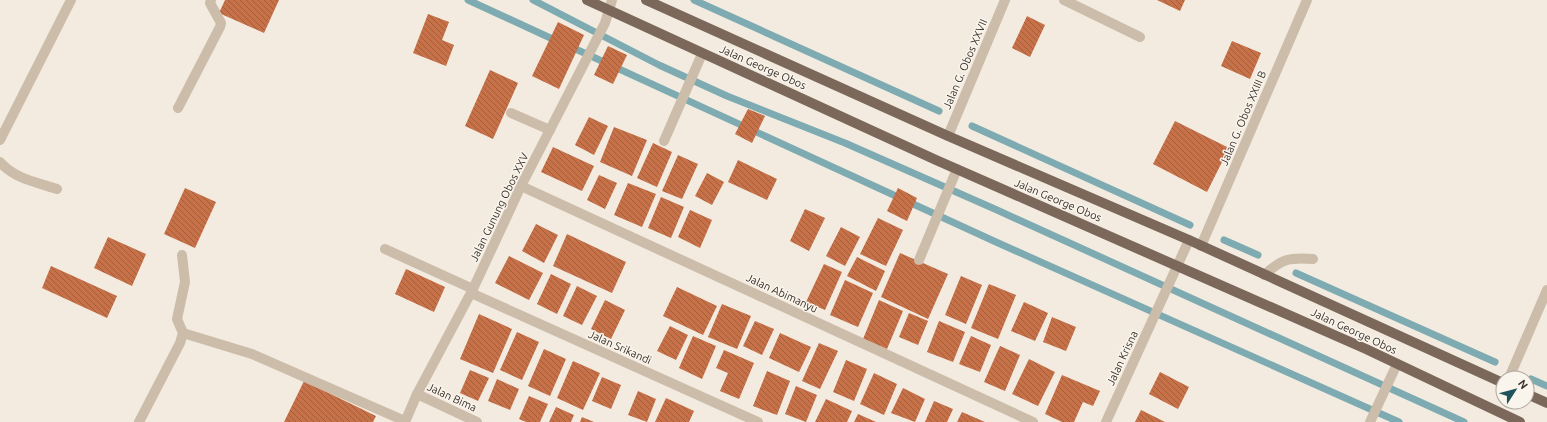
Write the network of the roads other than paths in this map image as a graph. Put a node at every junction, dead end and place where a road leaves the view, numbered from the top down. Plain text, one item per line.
1 (71, 0) edge
2 (211, 0) edge
3 (587, 0) edge
4 (612, 0) edge
5 (646, 0) edge
6 (1005, 0) edge
7 (1064, 0) edge
8 (1307, 0) edge
9 (609, 10) junction
10 (1140, 37) dead end
11 (702, 54) junction
12 (178, 108) dead end
13 (511, 113) dead end
14 (550, 130) junction
15 (948, 136) junction
16 (0, 140) edge
17 (664, 141) dead end
18 (0, 162) edge
19 (957, 169) junction
20 (521, 186) junction
21 (57, 189) dead end
22 (1189, 240) junction
23 (1201, 246) junction
24 (385, 249) dead end
25 (182, 255) dead end
26 (1313, 259) dead end
27 (919, 260) dead end
28 (1178, 265) junction
29 (1264, 275) junction
30 (1547, 290) edge
31 (472, 291) junction
32 (183, 333) junction
33 (1397, 364) junction
34 (1512, 370) edge
35 (1495, 379) edge
36 (417, 394) junction
37 (1535, 398) edge
38 (1547, 403) edge
39 (139, 422) edge
40 (405, 422) edge
41 (477, 422) edge
42 (758, 422) edge
43 (1033, 422) edge
44 (1106, 422) edge
45 (1370, 422) edge
46 (1520, 422) edge

1 - 16 street
2 - 12 street
3 - 9 main road, Jalan George Obos
4 - 9 street, Jalan Gunung Obos XXV
5 - 15 main road, Jalan George Obos
6 - 15 street, Jalan G. Obos XXVII
7 - 10 street
8 - 23 street, Jalan G. Obos XXIII B
9 - 11 main road, Jalan George Obos
9 - 14 street, Jalan Gunung Obos XXV
11 - 17 street
11 - 19 main road, Jalan George Obos
13 - 14 street
14 - 20 street, Jalan Gunung Obos XXV
15 - 22 main road, Jalan George Obos
18 - 21 street
19 - 27 street
19 - 28 main road, Jalan George Obos
20 - 31 street, Jalan Gunung Obos XXV
20 - 43 street, Jalan Abimanyu
22 - 23 main road, Jalan George Obos
22 - 28 street, Jalan Krisna
23 - 29 main road, Jalan George Obos
24 - 31 street, Jalan Srikandi
25 - 32 street
26 - 29 street
28 - 33 main road, Jalan George Obos
28 - 44 street, Jalan Krisna
29 - 35 main road, Jalan George Obos
30 - 34 street
31 - 36 street, Jalan Gunung Obos XXV
31 - 42 street, Jalan Srikandi
32 - 39 street
32 - 40 street
33 - 45 street
33 - 46 main road, Jalan George Obos
36 - 40 street, Jalan Gunung Obos XXV
36 - 41 street, Jalan Bima
37 - 38 main road

